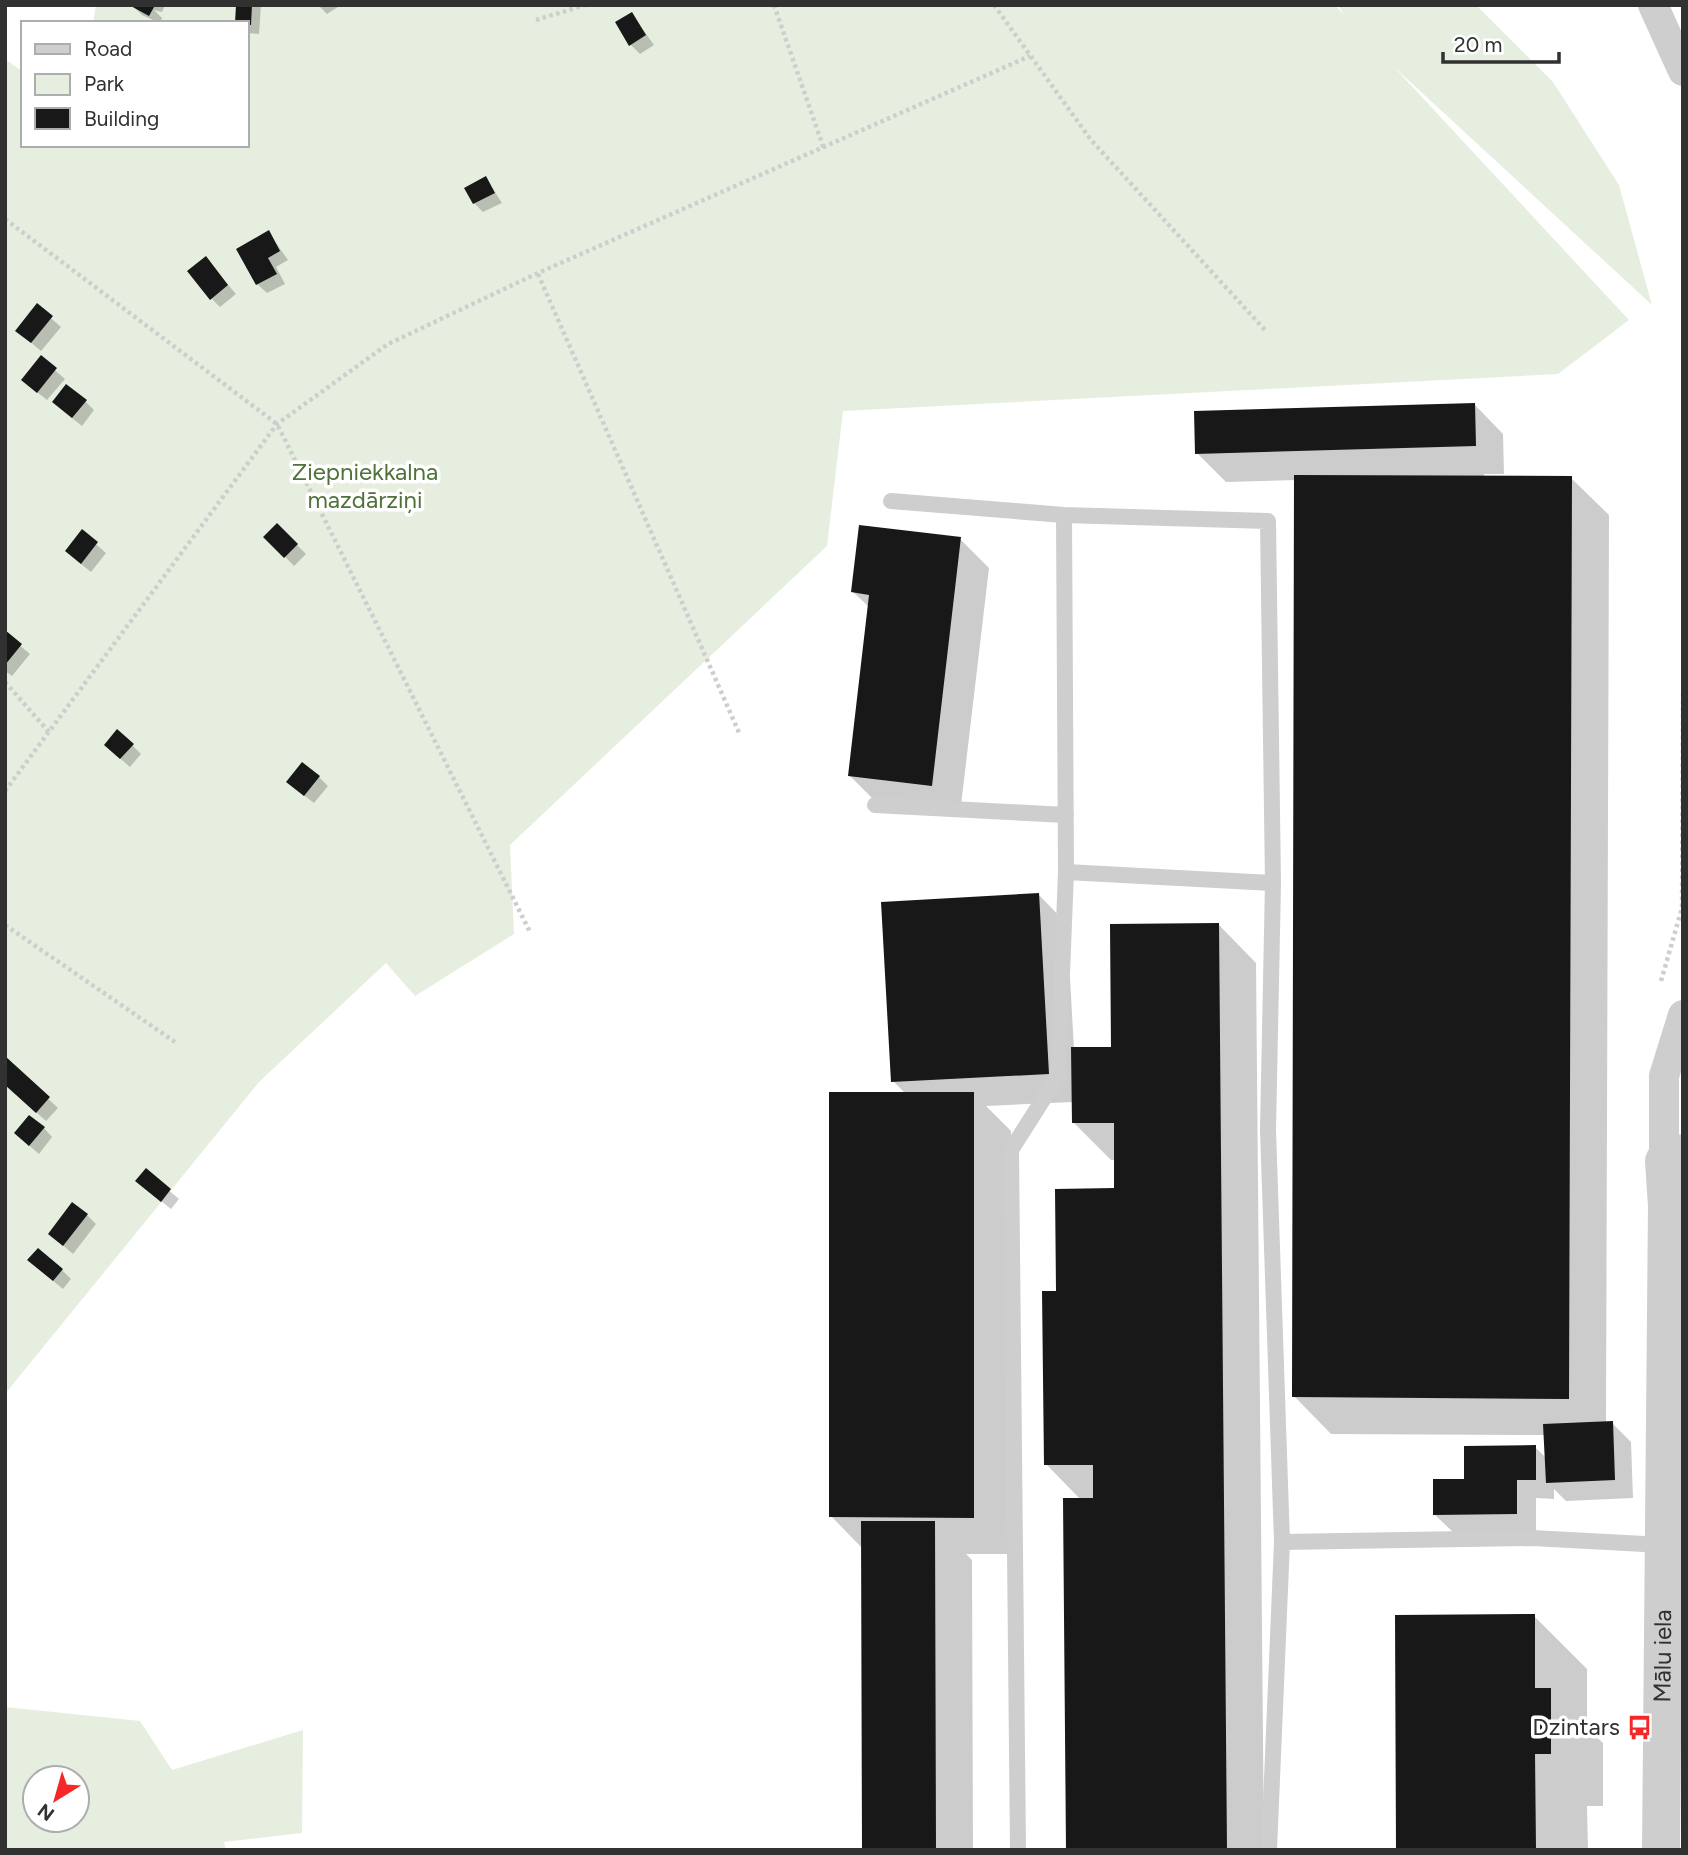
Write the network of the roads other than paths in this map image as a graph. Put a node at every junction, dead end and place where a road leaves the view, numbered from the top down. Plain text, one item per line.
1 (1653, 5) edge
2 (1683, 71) edge
3 (891, 501) dead end
4 (1064, 515) junction
5 (875, 805) dead end
6 (1066, 815) junction
7 (1066, 872) junction
8 (1273, 883) junction
9 (1683, 1015) edge
10 (1673, 1157) edge
11 (1282, 1542) junction
12 (1673, 1544) edge
13 (1018, 1850) edge
14 (1269, 1850) edge
15 (1661, 1850) edge

1 - 2 street
3 - 4 lane
4 - 6 lane
4 - 8 lane
5 - 6 lane
6 - 7 lane
7 - 8 lane
7 - 13 lane
8 - 11 lane
9 - 10 street, Mālu iela
10 - 12 street, Mālu iela
11 - 12 lane
11 - 14 lane
12 - 15 street, Mālu iela

